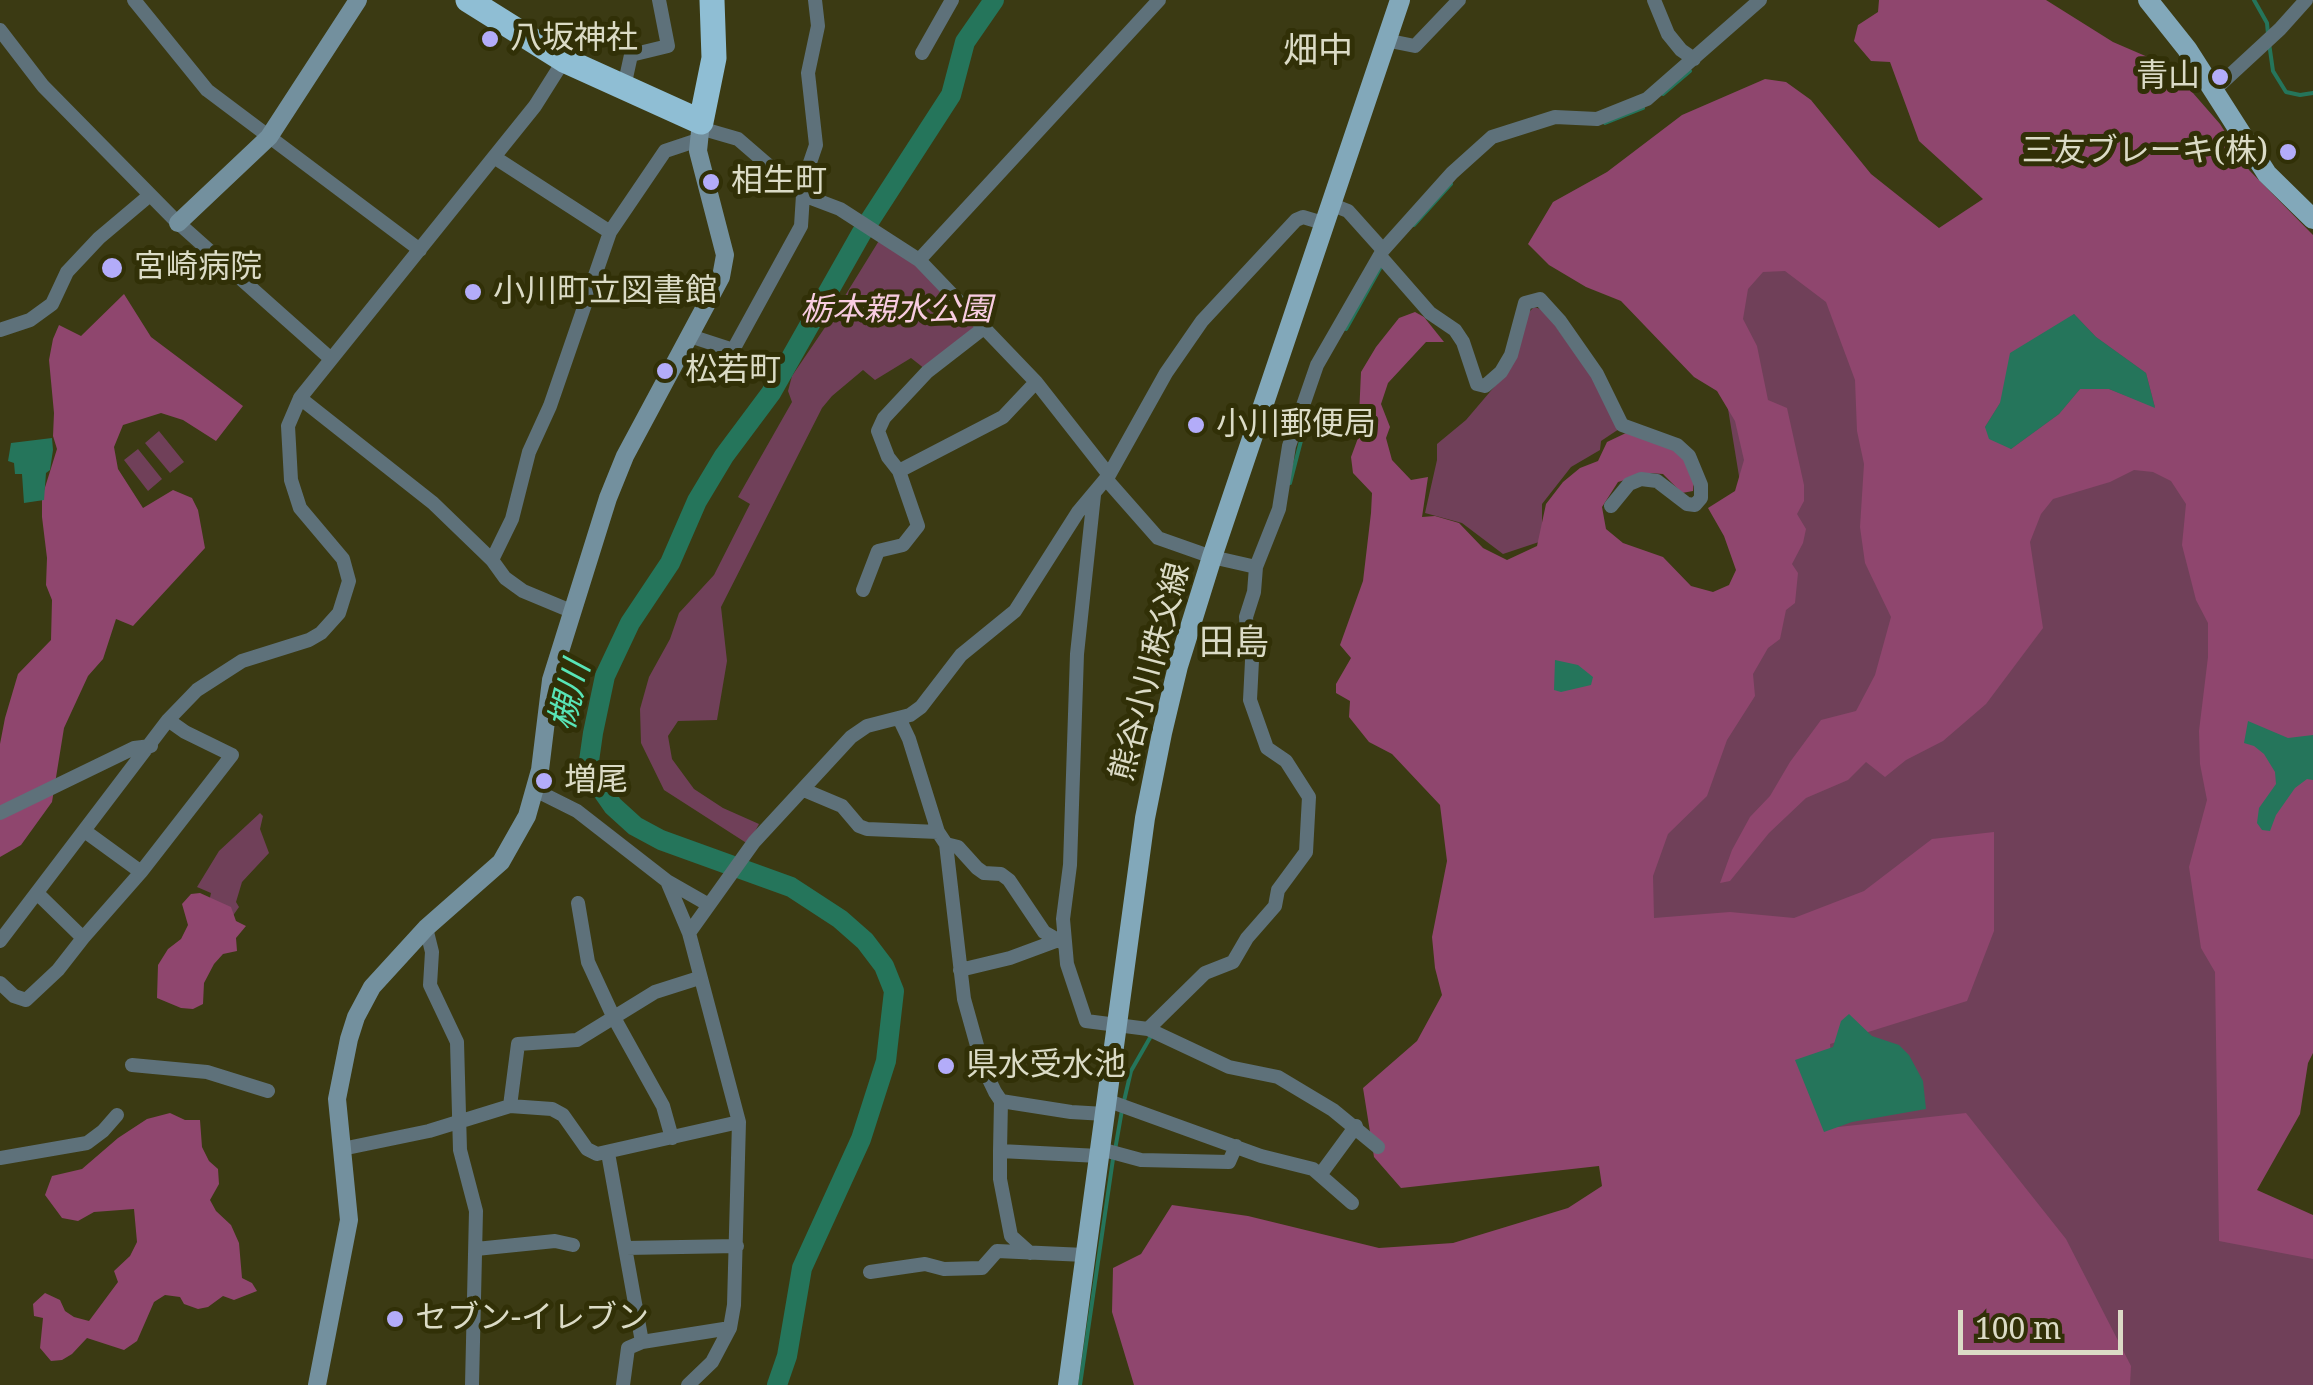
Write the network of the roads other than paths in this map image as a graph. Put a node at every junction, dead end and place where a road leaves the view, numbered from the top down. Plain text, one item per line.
1 (134, 0) edge
2 (358, 0) edge
3 (468, 0) edge
4 (659, 0) edge
5 (712, 0) edge
6 (815, 0) edge
7 (952, 0) edge
8 (1159, 0) edge
9 (1400, 0) edge
10 (1459, 0) edge
11 (1654, 0) edge
12 (1760, 0) edge
13 (2148, 0) edge
14 (2299, 4) edge
15 (0, 30) edge
16 (1385, 40) junction
17 (922, 52) dead end
18 (1694, 59) junction
19 (564, 60) junction
20 (624, 87) junction
21 (2214, 90) junction
22 (699, 130) junction
23 (269, 137) junction
24 (494, 157) junction
25 (802, 192) junction
26 (150, 195) junction
27 (1327, 213) junction
28 (2313, 219) edge
29 (178, 223) junction
30 (610, 232) junction
31 (420, 250) junction
32 (1382, 254) junction
33 (919, 260) junction
34 (985, 327) junction
35 (0, 330) edge
36 (690, 336) junction
37 (330, 358) junction
38 (1036, 382) junction
39 (300, 398) junction
40 (899, 472) junction
41 (1108, 477) junction
42 (1094, 495) junction
43 (1611, 506) dead end
44 (1212, 557) junction
45 (492, 560) junction
46 (1256, 567) junction
47 (863, 590) dead end
48 (571, 611) junction
49 (921, 707) junction
50 (899, 718) junction
51 (168, 720) junction
52 (910, 739) junction
53 (151, 746) junction
54 (536, 790) junction
55 (804, 790) junction
56 (0, 813) edge
57 (86, 832) junction
58 (942, 838) junction
59 (140, 872) junction
60 (667, 881) junction
61 (38, 893) junction
62 (578, 903) dead end
63 (709, 905) junction
64 (426, 928) junction
65 (689, 933) junction
66 (83, 938) junction
67 (0, 941) edge
68 (1060, 942) junction
69 (960, 970) junction
70 (699, 978) junction
71 (0, 983) edge
72 (612, 1016) junction
73 (1116, 1025) junction
74 (1148, 1029) junction
75 (132, 1065) dead end
76 (268, 1090) dead end
77 (1001, 1101) junction
78 (510, 1106) junction
79 (1106, 1107) junction
80 (118, 1115) dead end
81 (457, 1122) junction
82 (739, 1122) junction
83 (1356, 1126) junction
84 (672, 1138) junction
85 (1236, 1146) junction
86 (1378, 1148) dead end
87 (342, 1149) junction
88 (1000, 1151) junction
89 (608, 1153) junction
90 (1101, 1153) junction
91 (0, 1158) edge
92 (1320, 1176) junction
93 (1352, 1204) dead end
94 (573, 1244) dead end
95 (737, 1246) junction
96 (626, 1248) junction
97 (476, 1250) junction
98 (1030, 1254) junction
99 (1085, 1255) junction
100 (870, 1272) dead end
101 (730, 1328) junction
102 (642, 1342) junction
103 (316, 1385) edge
104 (472, 1385) edge
105 (623, 1385) edge
106 (688, 1385) edge
107 (1068, 1385) edge

1 - 23 street
2 - 23 street
3 - 19 highway
4 - 20 street
5 - 22 highway
6 - 25 street
7 - 17 street
8 - 33 street
9 - 16 main road, 熊谷小川秩父線
10 - 16 street
11 - 18 street
12 - 18 street
13 - 21 main road
14 - 21 street
15 - 26 street
16 - 27 main road, 熊谷小川秩父線
18 - 32 street
19 - 20 highway
19 - 24 street
20 - 22 highway
21 - 28 main road
22 - 25 street
22 - 30 street
22 - 36 street
23 - 29 street
23 - 31 street
24 - 30 street
24 - 31 street
25 - 33 street
25 - 36 street
26 - 29 street
26 - 35 street
27 - 32 street
27 - 41 street
27 - 44 main road, 熊谷小川秩父線
29 - 37 street
30 - 45 street
31 - 37 street
32 - 43 street
32 - 46 street
33 - 34 street
34 - 38 street
34 - 40 street
36 - 48 street
37 - 39 street
38 - 40 street
38 - 41 street
39 - 45 street
39 - 51 street
40 - 47 street
41 - 42 street
41 - 44 street
42 - 49 street
42 - 68 street
44 - 46 street
44 - 73 main road, 熊谷小川秩父線
45 - 48 street
46 - 74 street
48 - 54 street
49 - 50 street
49 - 52 street
50 - 52 street
50 - 55 street
51 - 53 street
51 - 59 street
52 - 58 street
53 - 56 street
53 - 57 street
54 - 60 street
54 - 64 street
55 - 58 street
55 - 63 street
57 - 59 street
57 - 61 street
58 - 68 street
58 - 69 street
59 - 66 street
60 - 63 street
60 - 65 street
61 - 66 street
61 - 67 street
62 - 72 street
63 - 65 street
64 - 81 street
64 - 87 street
65 - 70 street
66 - 71 street
68 - 69 street
68 - 73 street
69 - 77 street
70 - 72 street
70 - 82 street
72 - 78 street
72 - 84 street
73 - 74 street
73 - 79 main road, 熊谷小川秩父線
74 - 83 street
75 - 76 street
77 - 79 street
77 - 88 street
78 - 81 street
78 - 89 street
79 - 85 street
79 - 90 main road, 熊谷小川秩父線
80 - 91 street
81 - 87 street
81 - 97 street
82 - 84 street
82 - 95 street
83 - 86 street
83 - 92 street
84 - 89 street
85 - 90 street
85 - 92 street
87 - 103 street
88 - 90 street
88 - 98 street
89 - 96 street
90 - 99 main road, 熊谷小川秩父線
92 - 93 street
94 - 97 street
95 - 96 street
95 - 101 street
96 - 102 street
97 - 104 street
98 - 99 street
98 - 100 street
99 - 107 main road, 熊谷小川秩父線
101 - 102 street
101 - 106 street
102 - 105 street

